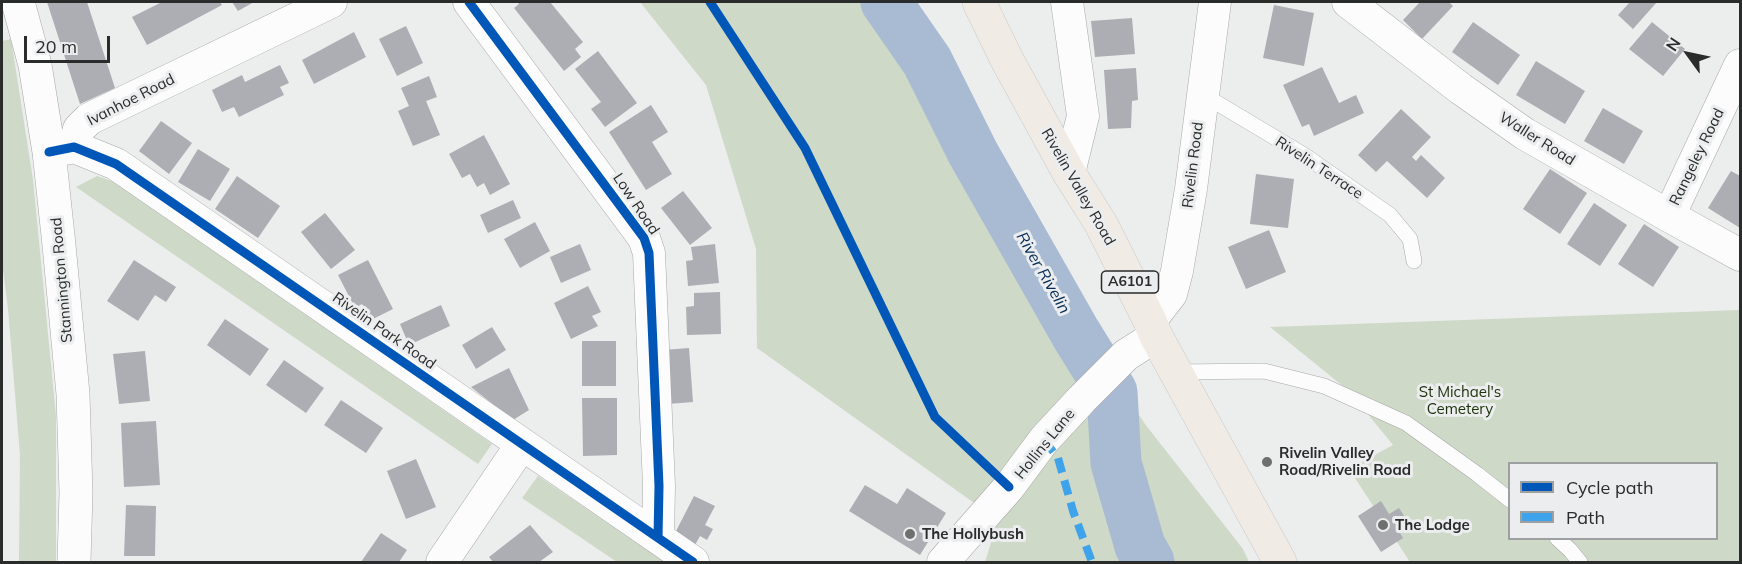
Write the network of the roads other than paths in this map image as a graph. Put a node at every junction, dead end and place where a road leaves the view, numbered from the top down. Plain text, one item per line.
1 (18, 2) edge
2 (331, 2) edge
3 (469, 2) edge
4 (979, 2) edge
5 (1067, 2) edge
6 (1215, 2) edge
7 (1348, 2) edge
8 (1740, 65) edge
9 (1202, 94) junction
10 (61, 150) junction
11 (1069, 173) junction
12 (1669, 216) junction
13 (1740, 255) edge
14 (1414, 261) dead end
15 (1153, 329) junction
16 (1176, 372) junction
17 (522, 444) junction
18 (1508, 499) edge
19 (658, 538) junction
20 (1559, 540) edge
21 (74, 562) edge
22 (442, 562) edge
23 (693, 562) edge
24 (943, 562) edge
25 (1280, 562) edge
26 (1580, 562) edge

1 - 10 main road, Stannington Road
2 - 10 street, Ivanhoe Road
3 - 19 street, Low Road
4 - 11 main road, Rivelin Valley Road / A6101
5 - 11 street
6 - 9 street, Rivelin Road
7 - 12 street, Waller Road
8 - 12 street, Rangeley Road
9 - 14 lane, Rivelin Terrace
9 - 15 street, Rivelin Road
10 - 17 street, Rivelin Park Road
10 - 21 main road, Stannington Road
11 - 15 main road, Rivelin Valley Road / A6101
12 - 13 street, Waller Road
15 - 16 main road, Rivelin Valley Road / A6101
15 - 24 street, Hollins Lane
16 - 18 lane
16 - 25 main road, Rivelin Valley Road / A6101
17 - 19 street, Rivelin Park Road
17 - 22 street
19 - 23 street, Rivelin Park Road
20 - 26 lane

